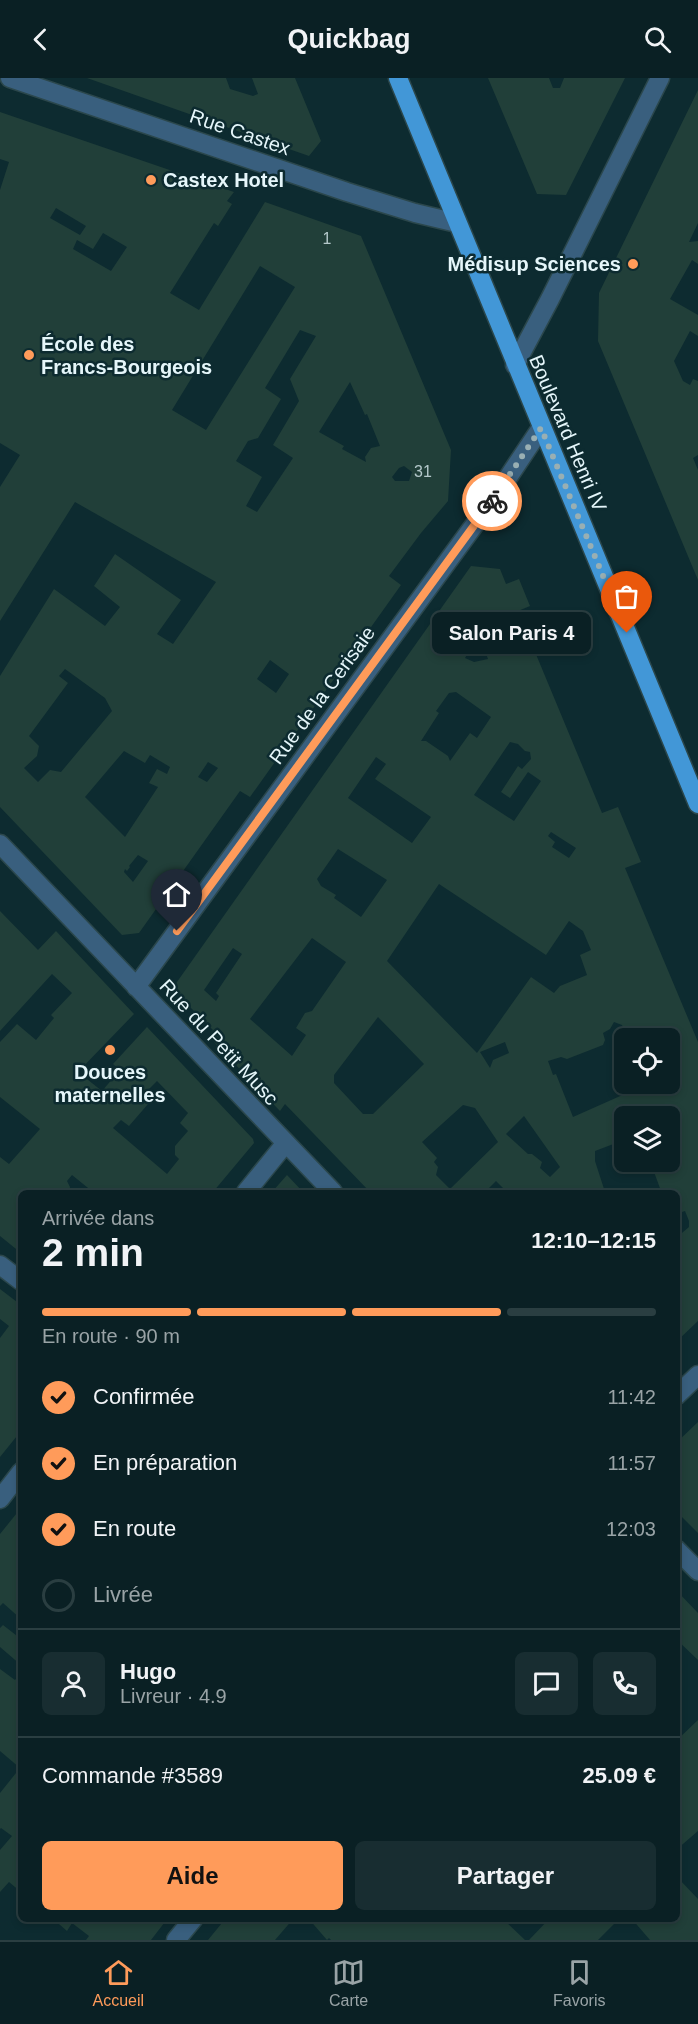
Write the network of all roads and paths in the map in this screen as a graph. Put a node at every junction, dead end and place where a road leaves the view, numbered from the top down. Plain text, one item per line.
1 (10, 78) edge
2 (398, 78) edge
3 (660, 78) edge
4 (457, 223) junction
5 (515, 365) junction
6 (541, 428) junction
7 (698, 804) edge
8 (0, 844) edge
9 (136, 987) junction
10 (285, 1144) junction
11 (248, 1190) edge
12 (331, 1190) edge
13 (0, 1265) edge
14 (18, 1279) edge
15 (698, 1375) edge
16 (680, 1392) edge
17 (18, 1476) edge
18 (0, 1499) edge
19 (680, 1553) edge
20 (698, 1571) edge
21 (192, 1922) edge
22 (176, 1940) edge

1 - 4 street, Rue Castex
2 - 4 main road, Boulevard Henri IV
3 - 5 street
4 - 5 main road, Boulevard Henri IV
5 - 6 main road, Boulevard Henri IV
6 - 7 main road, Boulevard Henri IV
6 - 9 street, Rue de la Cerisaie
8 - 9 street, Rue du Petit Musc
9 - 10 street, Rue du Petit Musc
10 - 11 street
10 - 12 street, Rue du Petit Musc
13 - 14 street
15 - 16 street
17 - 18 street
19 - 20 street
21 - 22 street

